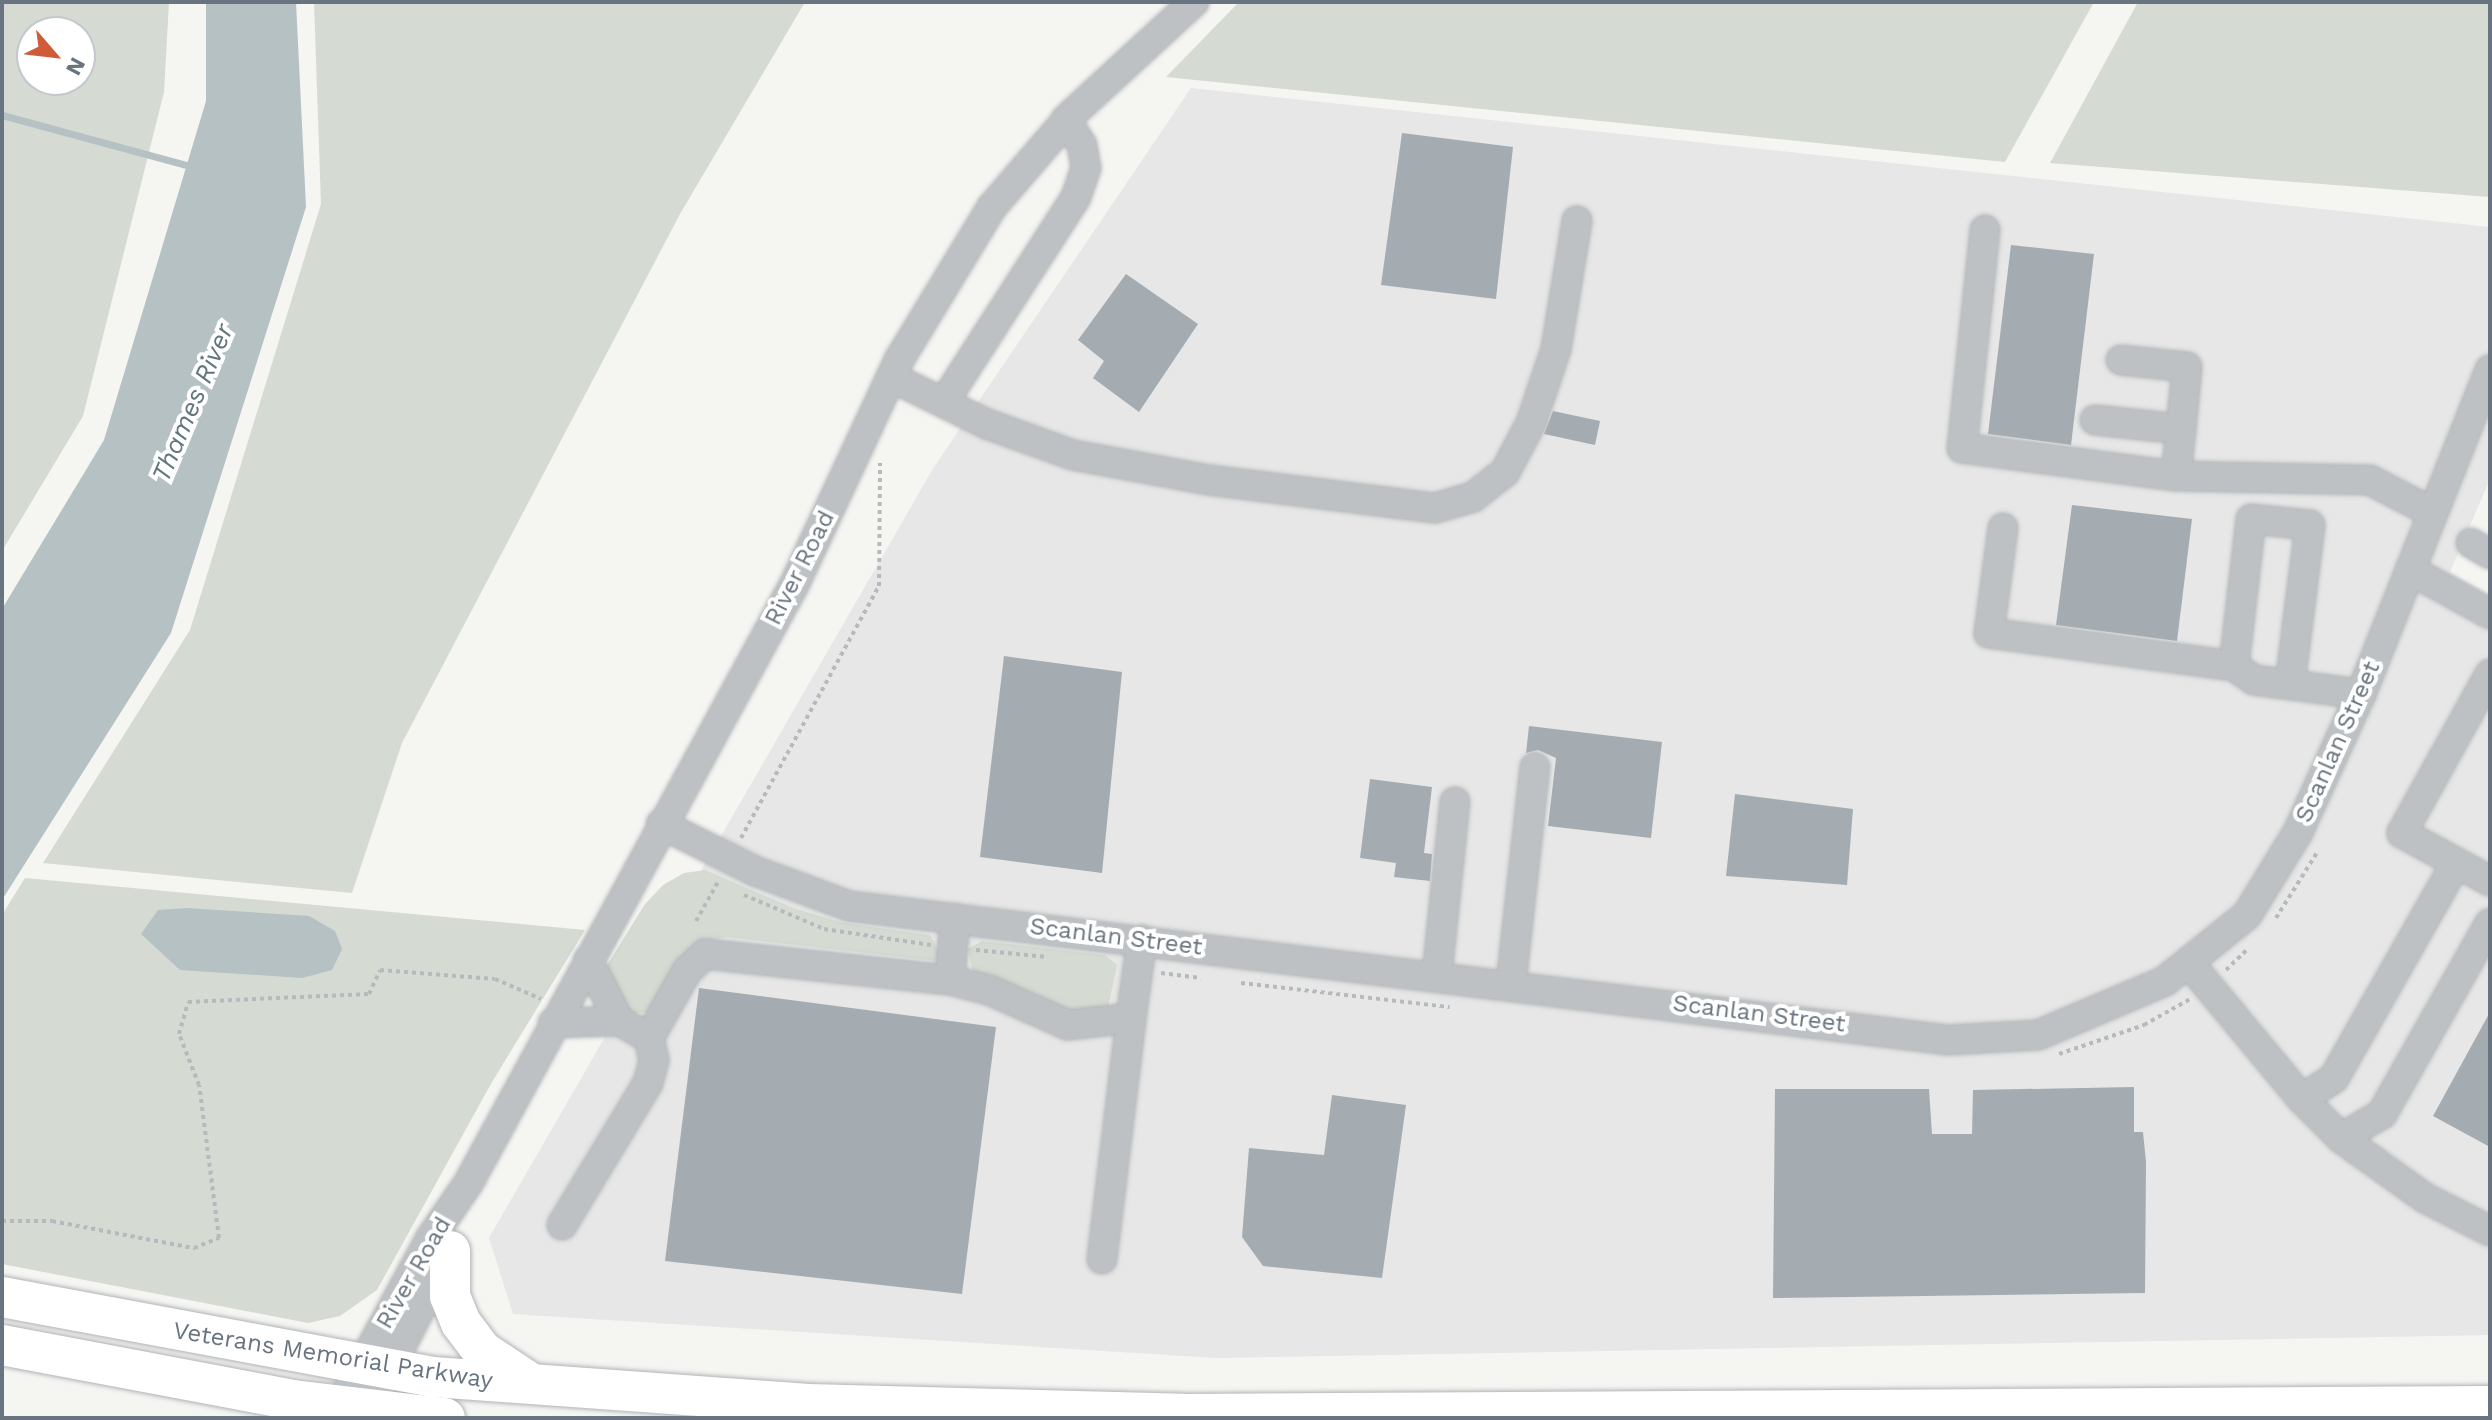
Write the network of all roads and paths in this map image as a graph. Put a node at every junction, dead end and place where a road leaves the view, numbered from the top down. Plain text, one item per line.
1 (1194, 2) edge
2 (1066, 120) junction
3 (1577, 221) dead end
4 (1985, 230) dead end
5 (2121, 360) dead end
6 (2490, 370) edge
7 (891, 377) junction
8 (944, 402) junction
9 (2095, 420) dead end
10 (2181, 429) junction
11 (880, 449) dead end
12 (2176, 476) junction
13 (2433, 513) junction
14 (2003, 528) dead end
15 (2410, 570) junction
16 (2490, 614) edge
17 (2234, 666) junction
18 (2490, 674) edge
19 (2290, 684) junction
20 (2361, 694) junction
21 (1535, 767) dead end
22 (1455, 802) dead end
23 (661, 824) junction
24 (741, 838) dead end
25 (2456, 863) junction
26 (2490, 881) edge
27 (955, 918) junction
28 (696, 921) dead end
29 (2490, 923) edge
30 (1142, 940) junction
31 (941, 946) dead end
32 (968, 949) dead end
33 (1057, 959) dead end
34 (588, 960) junction
35 (2189, 963) junction
36 (1161, 973) dead end
37 (1437, 975) junction
38 (1201, 978) dead end
39 (950, 980) junction
40 (1511, 984) junction
41 (557, 1016) junction
42 (1131, 1018) junction
43 (619, 1021) junction
44 (649, 1038) junction
45 (2302, 1099) junction
46 (2341, 1138) junction
47 (469, 1182) junction
48 (2, 1221) edge
49 (562, 1225) dead end
50 (2490, 1231) edge
51 (450, 1251) junction
52 (1102, 1259) dead end
53 (2, 1297) edge
54 (2, 1345) edge
55 (374, 1367) junction
56 (536, 1386) junction
57 (2490, 1406) edge
58 (350, 1413) edge
59 (445, 1418) edge

1 - 2 street, River Road
2 - 7 street, River Road
2 - 8 street
3 - 8 street
4 - 12 street
5 - 10 street
6 - 13 street, Scanlan Street
7 - 8 street
7 - 23 street, River Road
9 - 10 street
10 - 12 street
11 - 24 path
12 - 13 street
13 - 15 street, Scanlan Street
14 - 17 street
15 - 16 street
15 - 20 street, Scanlan Street
17 - 19 street
17 - 19 street
18 - 25 street
19 - 20 street
20 - 35 street, Scanlan Street
21 - 40 street
22 - 37 street
23 - 27 street, Scanlan Street
23 - 34 street, River Road
25 - 26 street
25 - 45 street
27 - 30 street, Scanlan Street
27 - 39 street
28 - 31 path
29 - 46 street
30 - 37 street, Scanlan Street
30 - 42 street
32 - 33 path
34 - 41 street, River Road
34 - 43 street
35 - 40 street, Scanlan Street
35 - 45 street
36 - 38 path
37 - 40 street, Scanlan Street
39 - 42 street
39 - 44 street
41 - 43 street
41 - 47 street, River Road
41 - 48 path
42 - 52 street
43 - 44 street
44 - 49 street
45 - 46 street
46 - 50 street
47 - 51 street, River Road
47 - 55 street, River Road
51 - 55 street, River Road
51 - 56 highway
53 - 55 highway, Veterans Memorial Parkway
54 - 58 highway, Veterans Memorial Parkway
55 - 56 highway, Veterans Memorial Parkway
55 - 58 street, River Road
56 - 57 highway, Veterans Memorial Parkway
58 - 59 highway, Veterans Memorial Parkway

